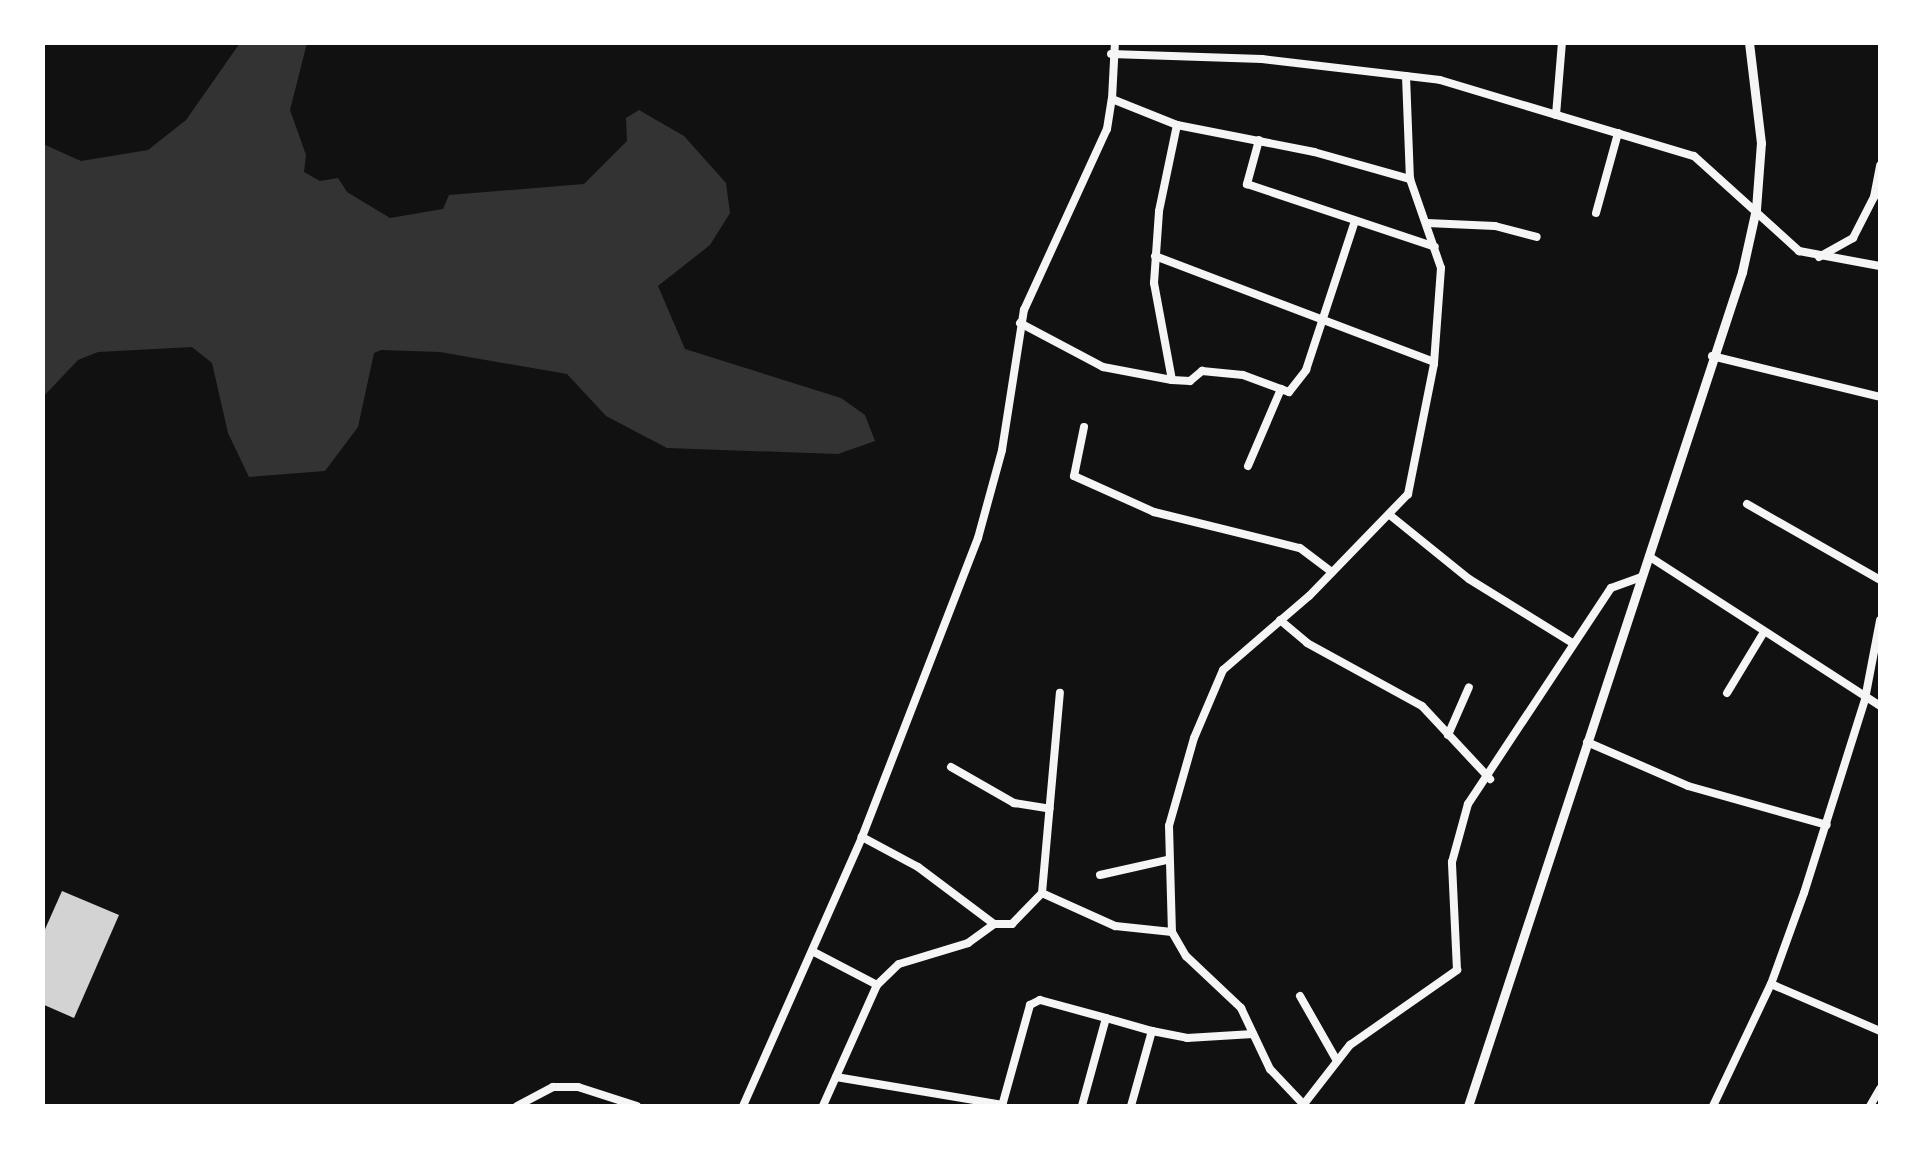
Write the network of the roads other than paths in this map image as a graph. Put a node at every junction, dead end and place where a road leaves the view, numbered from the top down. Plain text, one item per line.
1 (1116, 42) edge
2 (1562, 42) edge
3 (1749, 42) edge
4 (1111, 54) junction
5 (1406, 76) junction
6 (1112, 99) junction
7 (1556, 115) junction
8 (1178, 125) junction
9 (1618, 134) junction
10 (1259, 140) junction
11 (1880, 166) edge
12 (1410, 179) junction
13 (1756, 209) junction
14 (1596, 213) dead end
15 (1356, 221) junction
16 (1427, 223) junction
17 (1538, 237) dead end
18 (1436, 248) junction
19 (1155, 256) junction
20 (1819, 257) junction
21 (1880, 266) edge
22 (1322, 322) junction
23 (1020, 323) junction
24 (1712, 356) junction
25 (1434, 362) junction
26 (1172, 380) junction
27 (1281, 388) junction
28 (1880, 397) edge
29 (1084, 427) dead end
30 (1248, 466) dead end
31 (1746, 504) dead end
32 (1391, 516) junction
33 (1650, 557) junction
34 (1332, 572) junction
35 (1642, 577) junction
36 (1880, 580) edge
37 (1280, 620) junction
38 (1880, 620) edge
39 (1764, 632) junction
40 (1571, 642) junction
41 (1469, 687) dead end
42 (1060, 693) dead end
43 (1727, 693) dead end
44 (1866, 699) junction
45 (1880, 706) edge
46 (1448, 735) junction
47 (1587, 742) junction
48 (951, 767) dead end
49 (1490, 779) junction
50 (1050, 809) junction
51 (1826, 825) junction
52 (862, 837) junction
53 (1167, 860) junction
54 (1100, 875) dead end
55 (1042, 894) junction
56 (994, 924) junction
57 (1172, 932) junction
58 (812, 951) junction
59 (1772, 984) junction
60 (877, 985) junction
61 (1300, 996) dead end
62 (1106, 1018) junction
63 (1880, 1031) edge
64 (1152, 1032) junction
65 (1253, 1034) junction
66 (1336, 1059) junction
67 (836, 1076) junction
68 (1880, 1089) edge
69 (1304, 1105) edge
70 (517, 1106) edge
71 (637, 1106) edge
72 (743, 1106) edge
73 (823, 1106) edge
74 (1003, 1106) edge
75 (1082, 1106) edge
76 (1131, 1106) edge
77 (1468, 1106) edge
78 (1714, 1106) edge
79 (1870, 1106) edge

1 - 4 street
2 - 7 street
3 - 13 street
4 - 5 street
4 - 6 street
5 - 7 street
5 - 12 street
6 - 8 street
6 - 23 street
7 - 9 street
8 - 10 street
8 - 19 street
9 - 13 street
9 - 14 street
10 - 12 street
10 - 15 street
11 - 20 street
12 - 16 street
13 - 20 street
13 - 24 street
15 - 18 street
15 - 22 street
16 - 17 street
16 - 18 street
18 - 25 street
19 - 22 street
19 - 26 street
20 - 21 street
22 - 25 street
22 - 27 street
23 - 26 street
23 - 52 street
24 - 28 street
24 - 33 street
25 - 32 street
26 - 27 street
27 - 30 street
29 - 34 street
31 - 36 street
32 - 34 street
32 - 40 street
33 - 35 street
33 - 39 street
34 - 37 street
35 - 40 street
35 - 47 street
37 - 46 street
37 - 53 street
38 - 44 street
39 - 43 street
39 - 44 street
40 - 49 street
41 - 46 street
42 - 50 street
44 - 45 street
44 - 51 street
46 - 49 street
47 - 51 street
47 - 77 street
48 - 50 street
49 - 66 street
50 - 55 street
51 - 59 street
52 - 56 street
52 - 58 street
53 - 54 street
53 - 57 street
55 - 56 street
55 - 57 street
56 - 60 street
57 - 65 street
58 - 60 street
58 - 72 street
59 - 63 street
59 - 78 street
60 - 67 street
61 - 66 street
62 - 64 street
62 - 74 street
62 - 75 street
64 - 65 street
64 - 76 street
65 - 69 street
66 - 69 street
67 - 73 street
67 - 74 street
68 - 79 street
70 - 71 street

